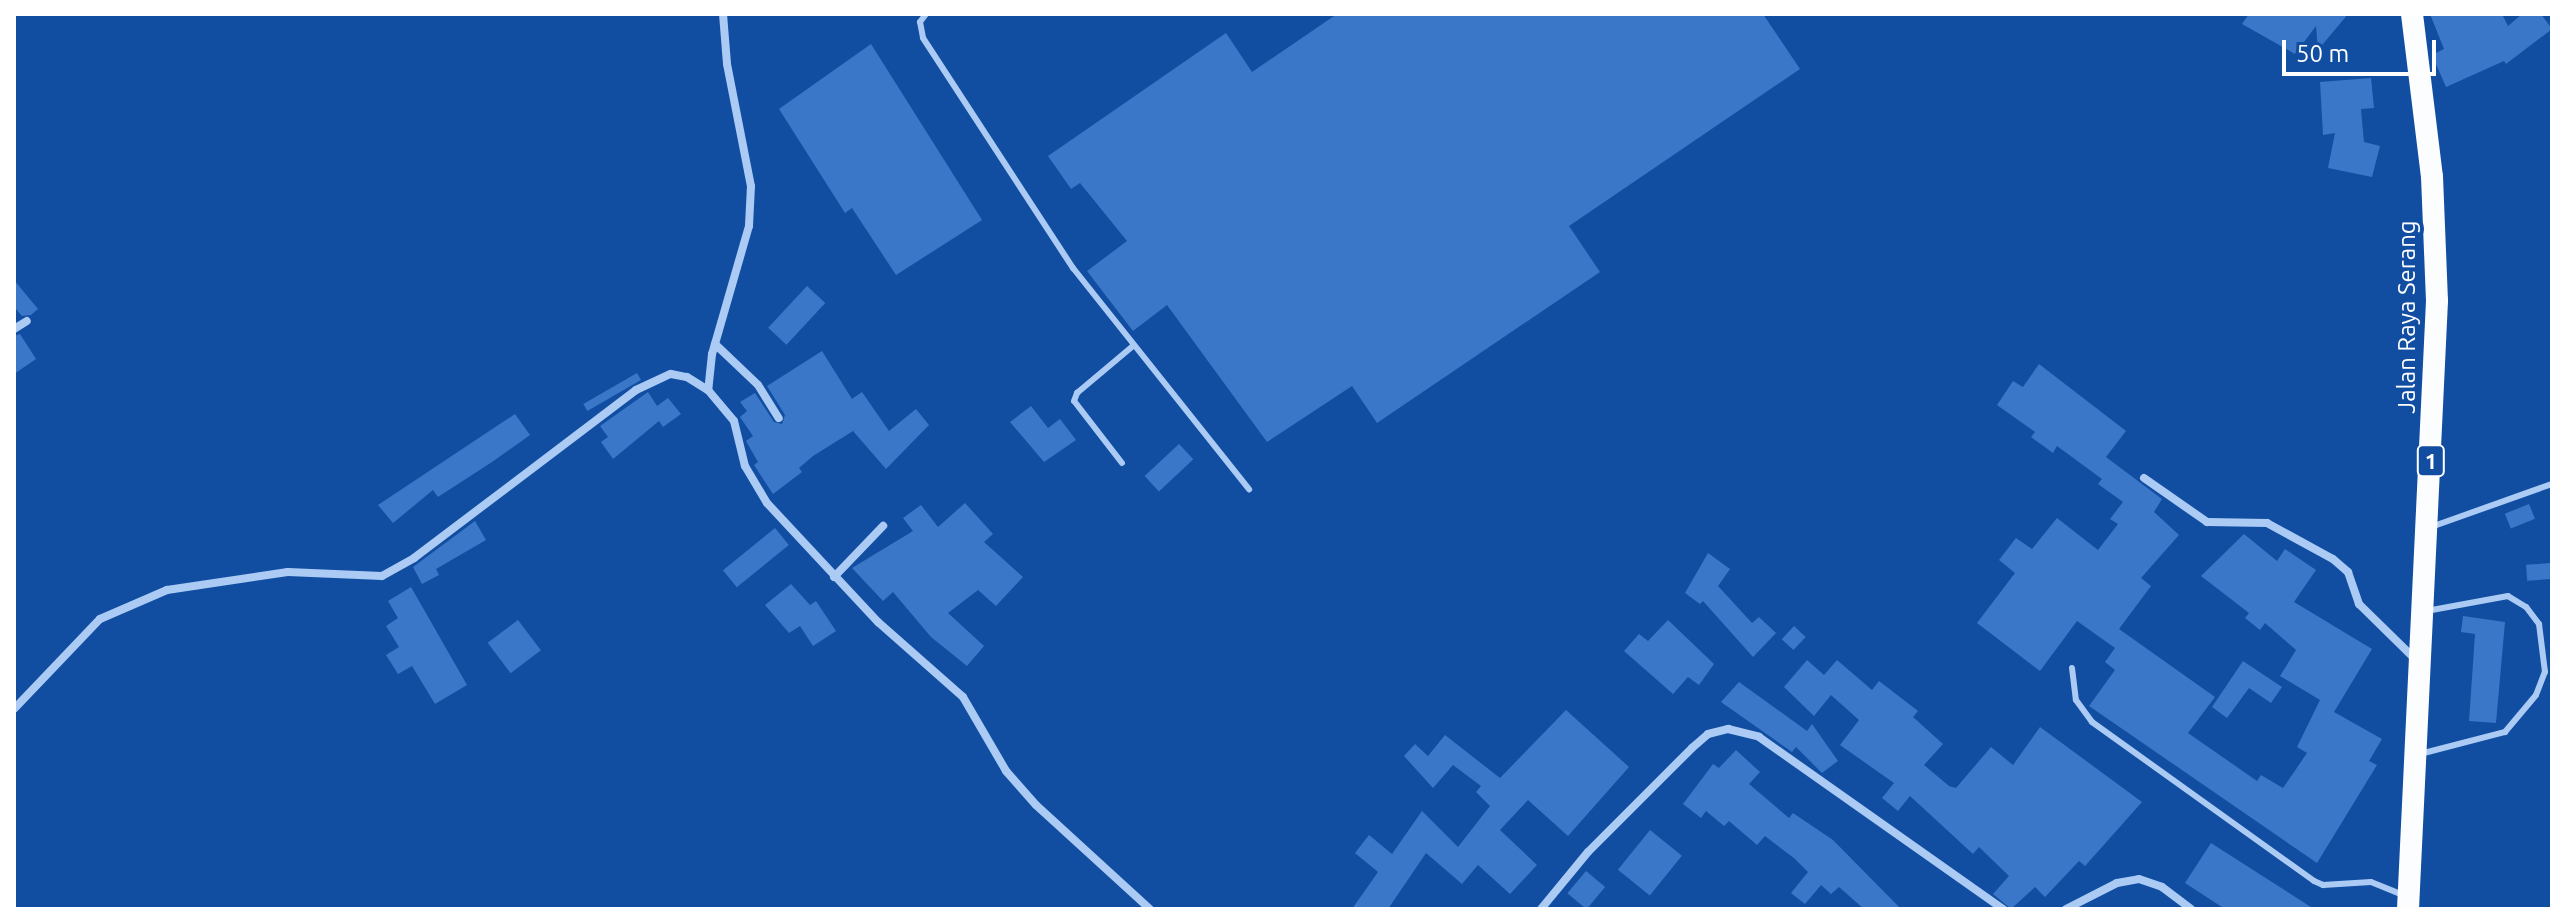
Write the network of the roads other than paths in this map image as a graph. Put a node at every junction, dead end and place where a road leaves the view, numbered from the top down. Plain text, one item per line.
1 (723, 14) edge
2 (926, 14) edge
3 (2412, 14) edge
4 (27, 321) dead end
5 (14, 329) edge
6 (715, 344) junction
7 (1133, 346) junction
8 (708, 390) junction
9 (779, 418) dead end
10 (1122, 463) dead end
11 (2144, 478) dead end
12 (2552, 484) edge
13 (1249, 489) dead end
14 (883, 526) dead end
15 (2427, 528) junction
16 (834, 577) junction
17 (2422, 612) junction
18 (2421, 665) junction
19 (2072, 668) dead end
20 (14, 709) edge
21 (2418, 754) junction
22 (2409, 903) edge
23 (1150, 909) edge
24 (1541, 909) edge
25 (2003, 909) edge
26 (2066, 909) edge
27 (2191, 909) edge

1 - 6 street
2 - 7 lane
3 - 15 highway, Jalan Raya Serang / 1
4 - 5 street
6 - 8 street
6 - 9 street
7 - 10 lane
7 - 13 lane
8 - 16 street
8 - 20 street
11 - 18 street
12 - 15 lane
14 - 16 street
15 - 17 highway, Jalan Raya Serang / 1
16 - 23 street
17 - 18 highway, Jalan Raya Serang / 1
17 - 21 lane
18 - 21 highway, Jalan Raya Serang / 1
19 - 22 lane
21 - 22 highway, Jalan Raya Serang / 1
24 - 25 street
26 - 27 street

